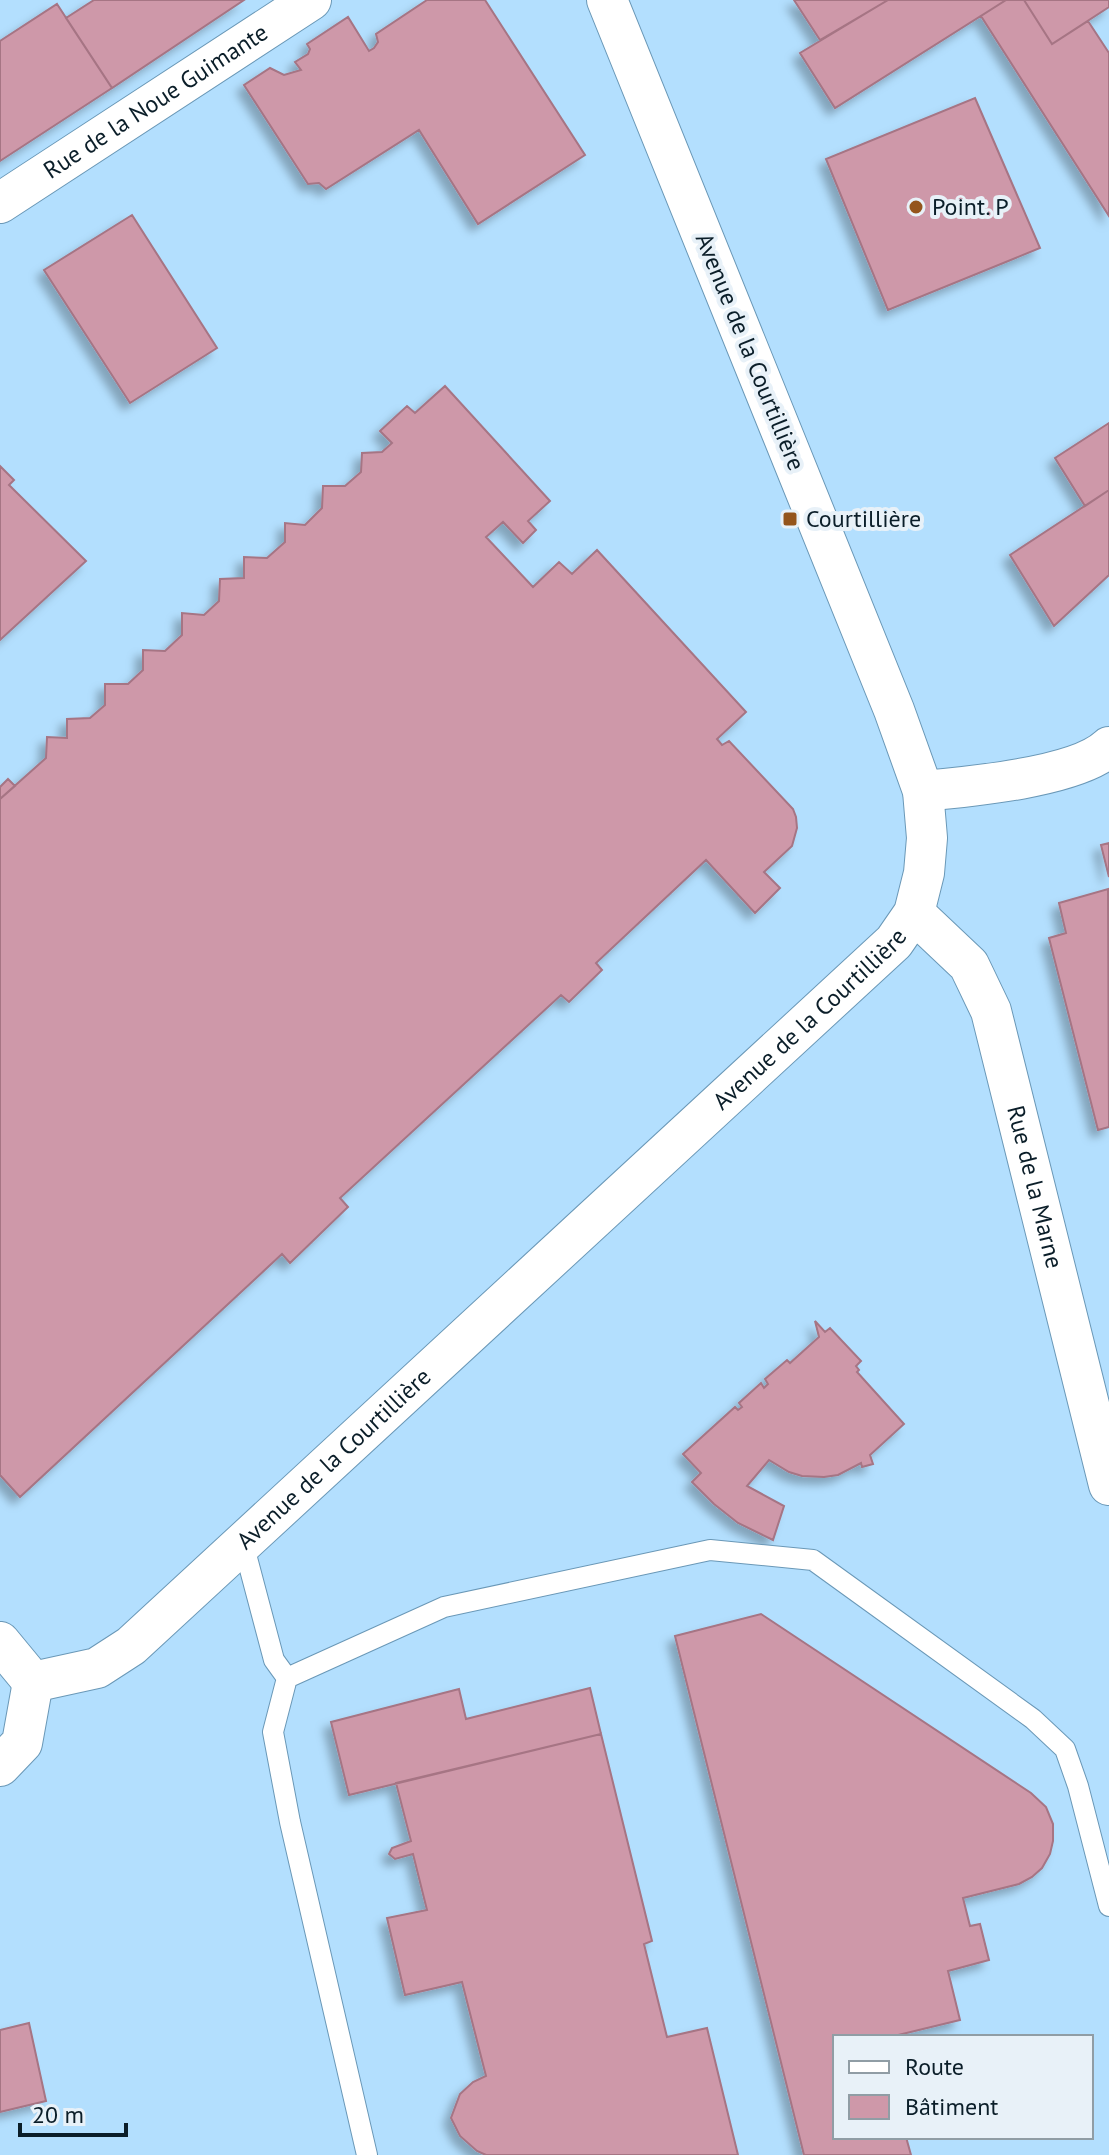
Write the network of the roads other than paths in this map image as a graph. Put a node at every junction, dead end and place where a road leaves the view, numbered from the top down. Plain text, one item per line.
1 (311, 0) edge
2 (607, 0) edge
3 (0, 203) edge
4 (1109, 747) edge
5 (923, 791) junction
6 (914, 913) junction
7 (1101, 1414) edge
8 (1109, 1485) edge
9 (243, 1543) junction
10 (0, 1642) edge
11 (287, 1678) junction
12 (33, 1682) junction
13 (0, 1766) edge
14 (1109, 1906) edge
15 (367, 2155) edge

1 - 3 street, Rue de la Noue Guimante
2 - 5 street, Avenue de la Courtillière
4 - 5 street
5 - 6 street, Avenue de la Courtillière
6 - 7 street, Rue de la Marne
6 - 9 street, Avenue de la Courtillière
7 - 8 street, Rue de la Marne
9 - 11 lane
9 - 12 street, Avenue de la Courtillière
10 - 12 street
11 - 14 lane
11 - 15 lane
12 - 13 street

